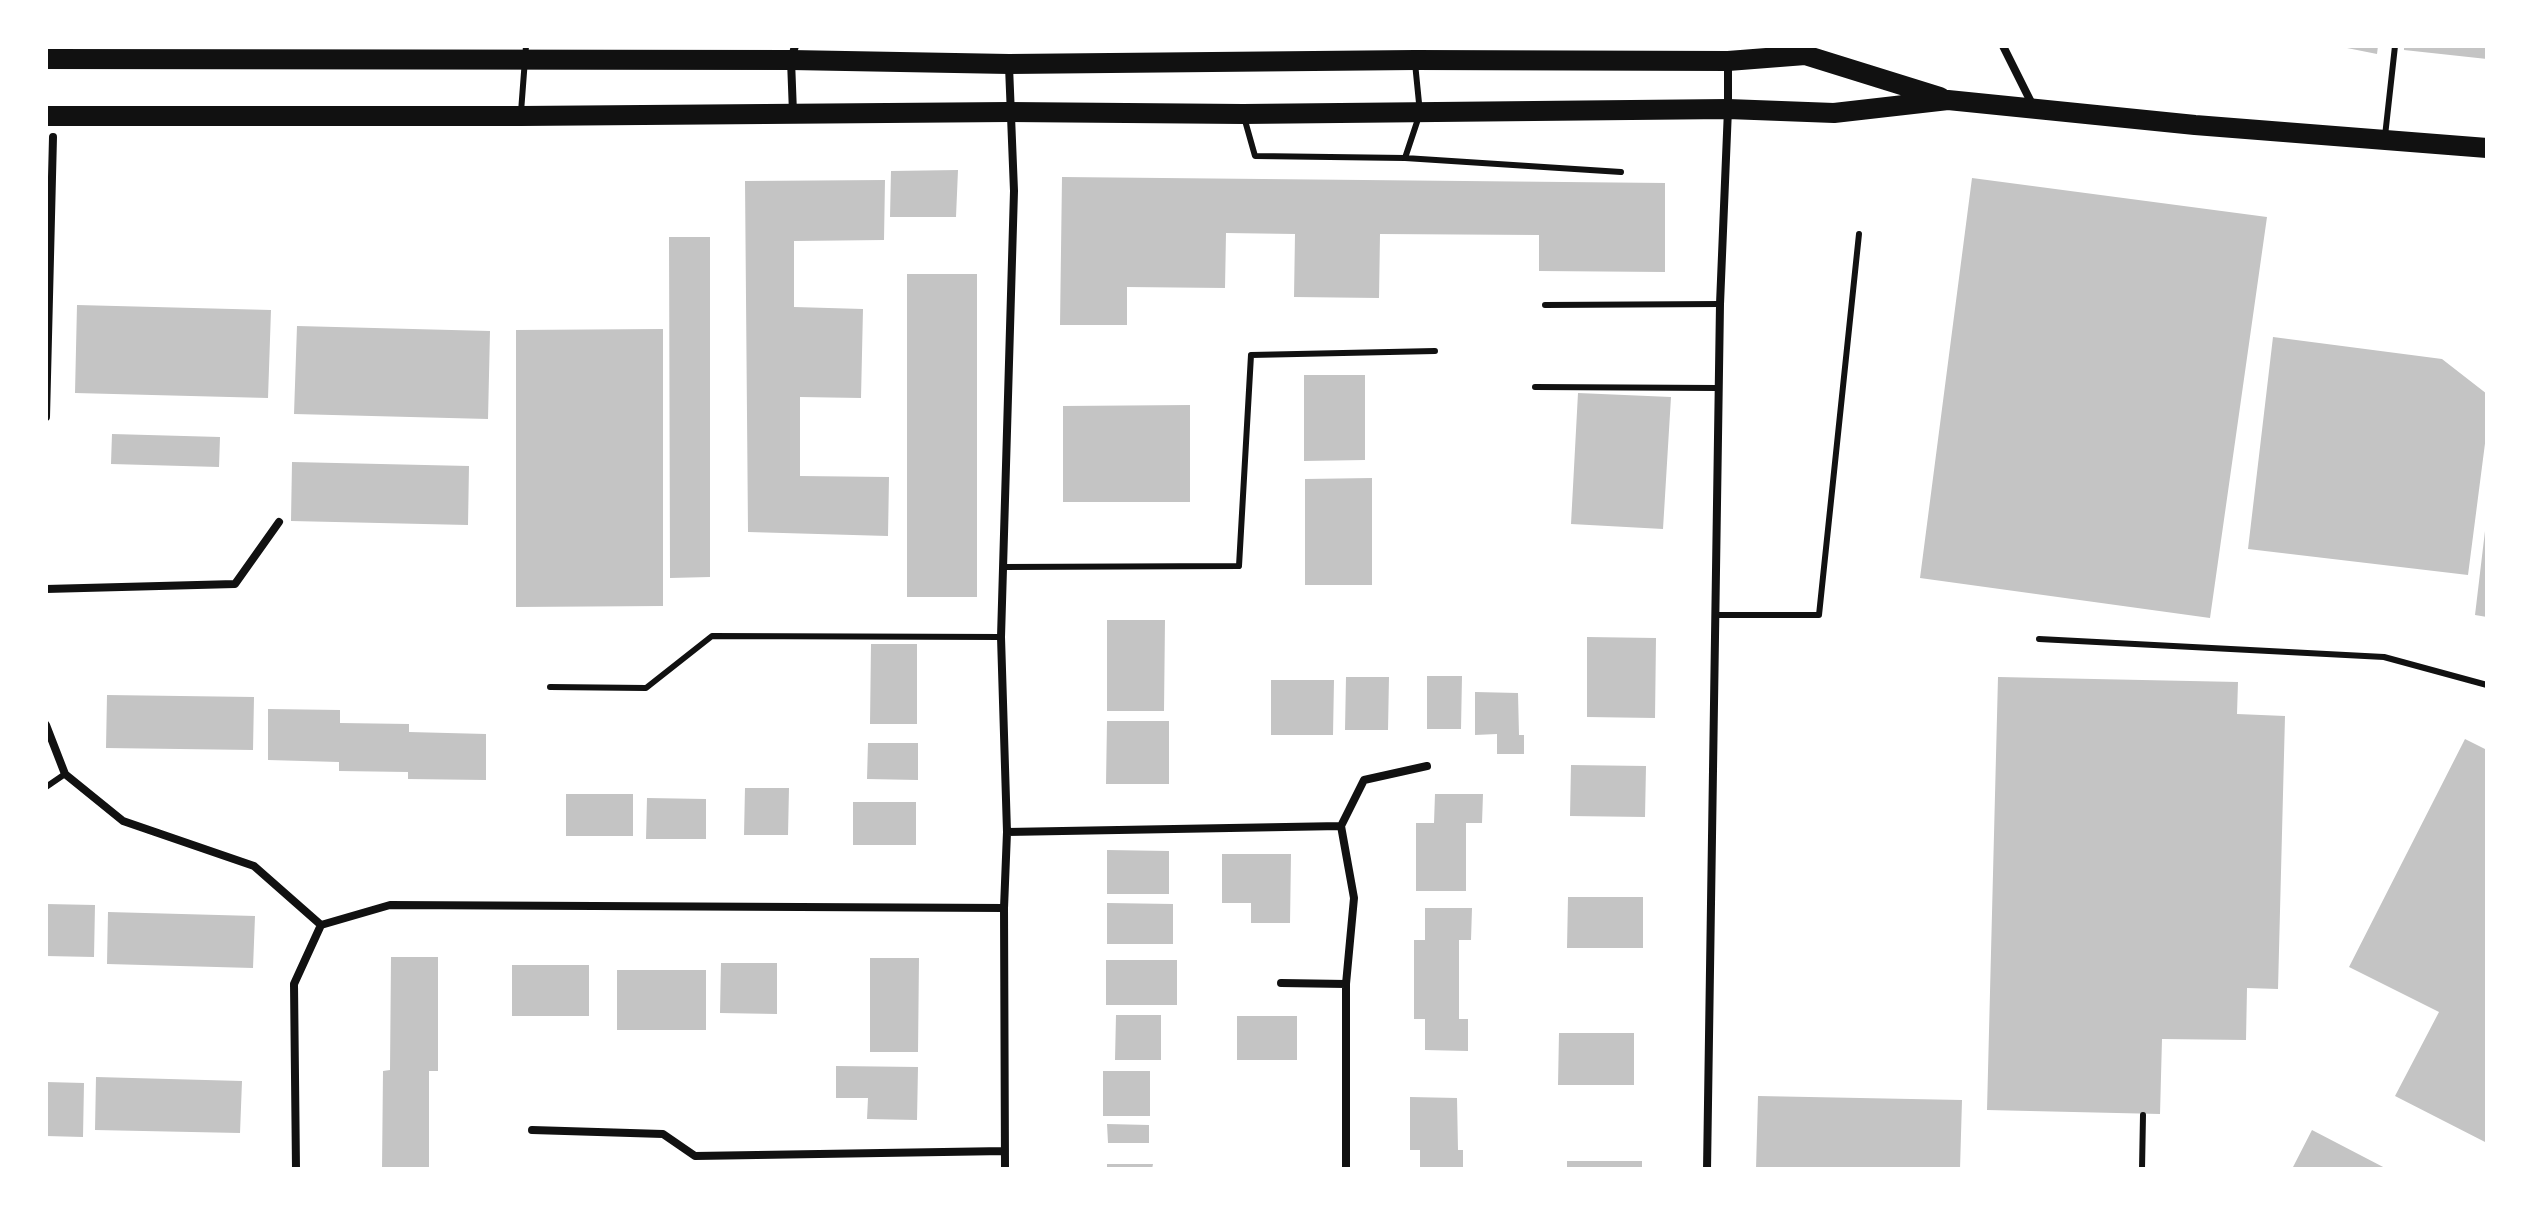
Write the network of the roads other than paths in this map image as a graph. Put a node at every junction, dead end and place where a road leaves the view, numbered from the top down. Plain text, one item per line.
1 (2003, 46) edge
2 (2395, 46) edge
3 (525, 53) edge
4 (793, 53) edge
5 (46, 59) edge
6 (1415, 60) junction
7 (1728, 61) junction
8 (1009, 64) junction
9 (1948, 100) junction
10 (2034, 107) junction
11 (1728, 109) junction
12 (1009, 112) junction
13 (1420, 113) junction
14 (1243, 114) junction
15 (793, 115) junction
16 (46, 116) edge
17 (521, 116) junction
18 (53, 137) dead end
19 (2385, 139) junction
20 (2487, 148) edge
21 (1405, 158) junction
22 (1621, 172) dead end
23 (1859, 234) dead end
24 (1720, 304) junction
25 (1545, 305) dead end
26 (1435, 351) dead end
27 (1535, 387) dead end
28 (1718, 388) junction
29 (46, 417) edge
30 (279, 522) dead end
31 (1004, 567) junction
32 (46, 589) edge
33 (1715, 615) junction
34 (1001, 637) junction
35 (2039, 639) dead end
36 (2487, 685) edge
37 (550, 687) dead end
38 (46, 725) edge
39 (1427, 766) dead end
40 (65, 774) junction
41 (46, 787) edge
42 (1341, 826) junction
43 (1007, 832) junction
44 (1004, 908) junction
45 (321, 925) junction
46 (1281, 983) dead end
47 (1346, 984) junction
48 (2143, 1115) dead end
49 (532, 1130) dead end
50 (1005, 1151) junction
51 (695, 1156) junction
52 (296, 1169) edge
53 (695, 1169) edge
54 (1005, 1169) edge
55 (1346, 1169) edge
56 (1707, 1169) edge
57 (2142, 1169) edge

1 - 10 street
2 - 19 lane
3 - 4 main road
3 - 5 main road
3 - 17 lane
4 - 8 main road
4 - 15 street
6 - 7 main road
6 - 8 main road
6 - 13 lane
7 - 9 main road
7 - 11 street
8 - 12 street
9 - 10 main road
9 - 11 main road
10 - 19 main road
11 - 13 main road
11 - 24 street
12 - 14 main road
12 - 15 main road
12 - 31 street
13 - 14 main road
13 - 21 lane
14 - 21 lane
15 - 17 main road
16 - 17 main road
18 - 29 street
19 - 20 main road
21 - 22 lane
23 - 33 lane
24 - 25 lane
24 - 28 street
26 - 31 lane
27 - 28 lane
28 - 33 street
30 - 32 street
31 - 34 street
33 - 56 street
34 - 37 lane
34 - 43 street
35 - 36 lane
38 - 40 street
39 - 42 street
40 - 41 lane
40 - 45 street
42 - 43 street
42 - 47 street
43 - 44 street
44 - 45 street
44 - 50 street
45 - 52 street
46 - 47 street
47 - 55 street
48 - 57 lane
49 - 51 street
50 - 51 street
50 - 54 street
51 - 53 street

